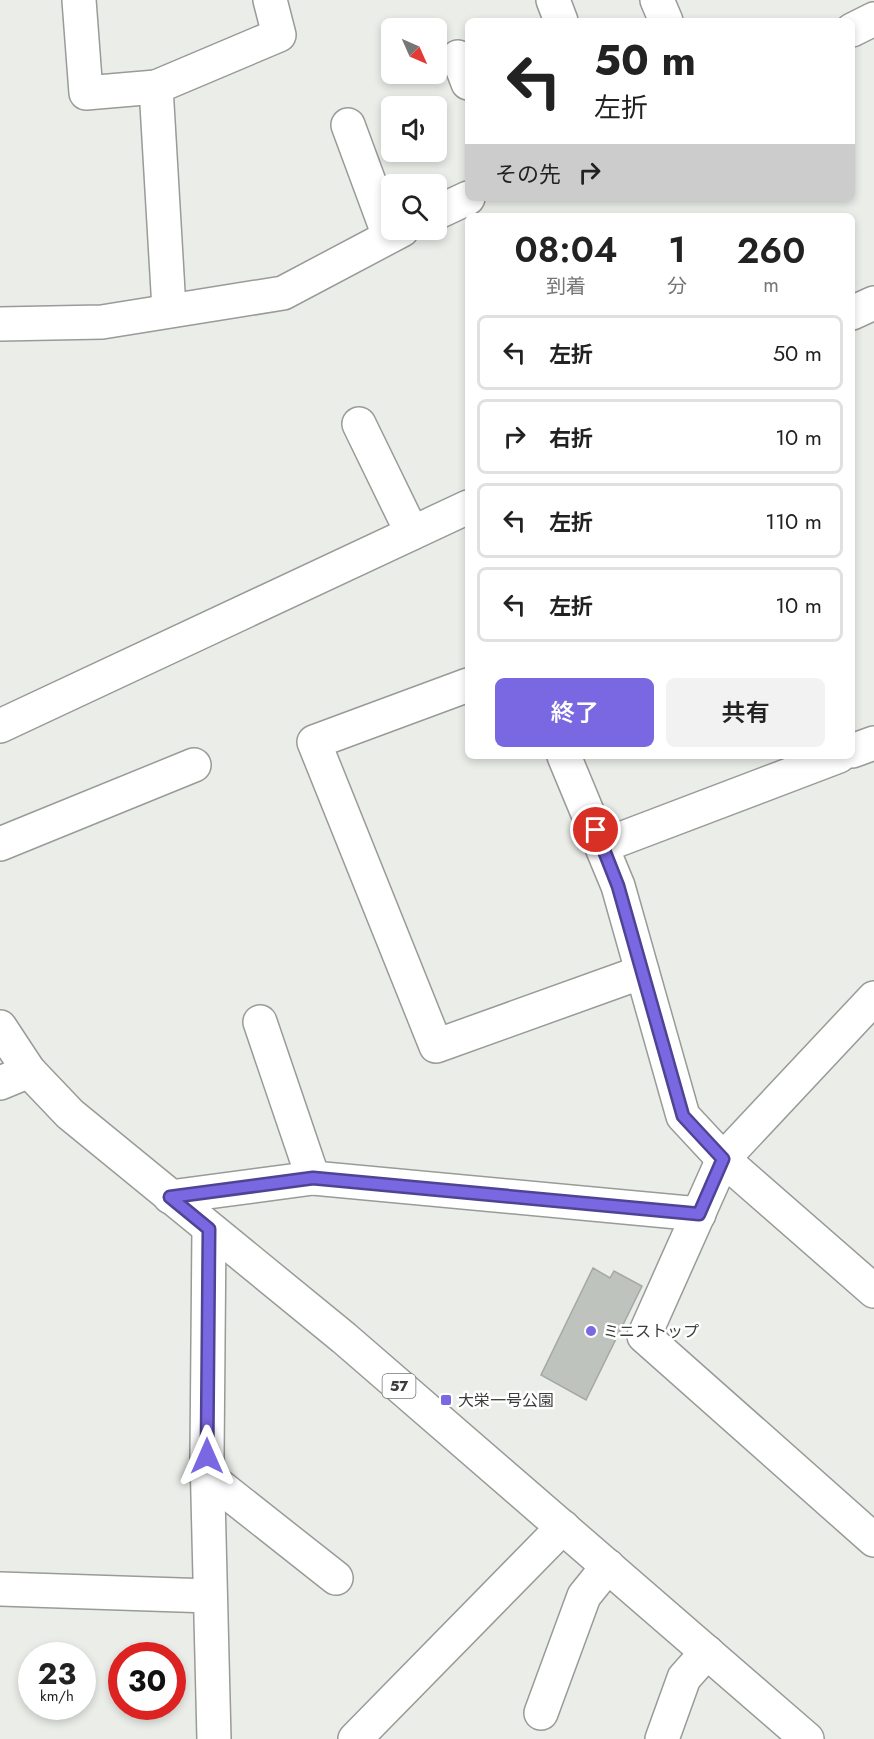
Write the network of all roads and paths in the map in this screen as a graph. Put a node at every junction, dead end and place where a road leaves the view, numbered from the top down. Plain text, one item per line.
1 (79, 0) edge
2 (270, 0) edge
3 (553, 0) edge
4 (657, 0) edge
5 (560, 18) edge
6 (665, 18) edge
7 (874, 19) edge
8 (855, 28) edge
9 (156, 87) junction
10 (348, 125) dead end
11 (465, 199) edge
12 (381, 201) edge
13 (447, 208) edge
14 (382, 240) edge
15 (874, 303) edge
16 (168, 309) junction
17 (855, 312) edge
18 (0, 324) edge
19 (359, 424) dead end
20 (465, 514) edge
21 (412, 533) junction
22 (465, 686) edge
23 (0, 726) edge
24 (874, 743) edge
25 (855, 750) edge
26 (565, 759) edge
27 (831, 759) edge
28 (194, 765) dead end
29 (0, 844) edge
30 (602, 846) junction
31 (642, 972) junction
32 (869, 1013) edge
33 (260, 1022) dead end
34 (0, 1027) edge
35 (14, 1077) edge
36 (723, 1159) junction
37 (313, 1178) junction
38 (170, 1197) junction
39 (699, 1214) junction
40 (209, 1229) junction
41 (874, 1290) edge
42 (208, 1477) junction
43 (563, 1527) junction
44 (874, 1540) edge
45 (608, 1566) junction
46 (336, 1578) dead end
47 (0, 1589) edge
48 (210, 1596) junction
49 (707, 1652) junction
50 (541, 1713) dead end
51 (214, 1739) edge
52 (355, 1739) edge
53 (662, 1739) edge
54 (807, 1739) edge

1 - 9 street
2 - 9 street
3 - 5 street
4 - 6 street
7 - 8 street
9 - 16 street
10 - 12 street
11 - 13 street
14 - 16 street
15 - 17 street
16 - 18 street
19 - 21 street
20 - 21 street
21 - 23 street
22 - 31 street
24 - 25 street
26 - 30 street
27 - 30 street
28 - 29 street
30 - 31 street
31 - 36 street
32 - 36 street
33 - 37 street
34 - 35 street, 57
35 - 38 street, 57
36 - 39 street
36 - 41 street
37 - 38 street
37 - 39 street
38 - 40 street, 57
39 - 44 street
40 - 42 street
40 - 43 street, 57
42 - 46 street
42 - 48 street
43 - 45 street, 57
43 - 52 street
45 - 49 street, 57
45 - 50 street
47 - 48 street
48 - 51 street
49 - 53 street
49 - 54 street, 57

